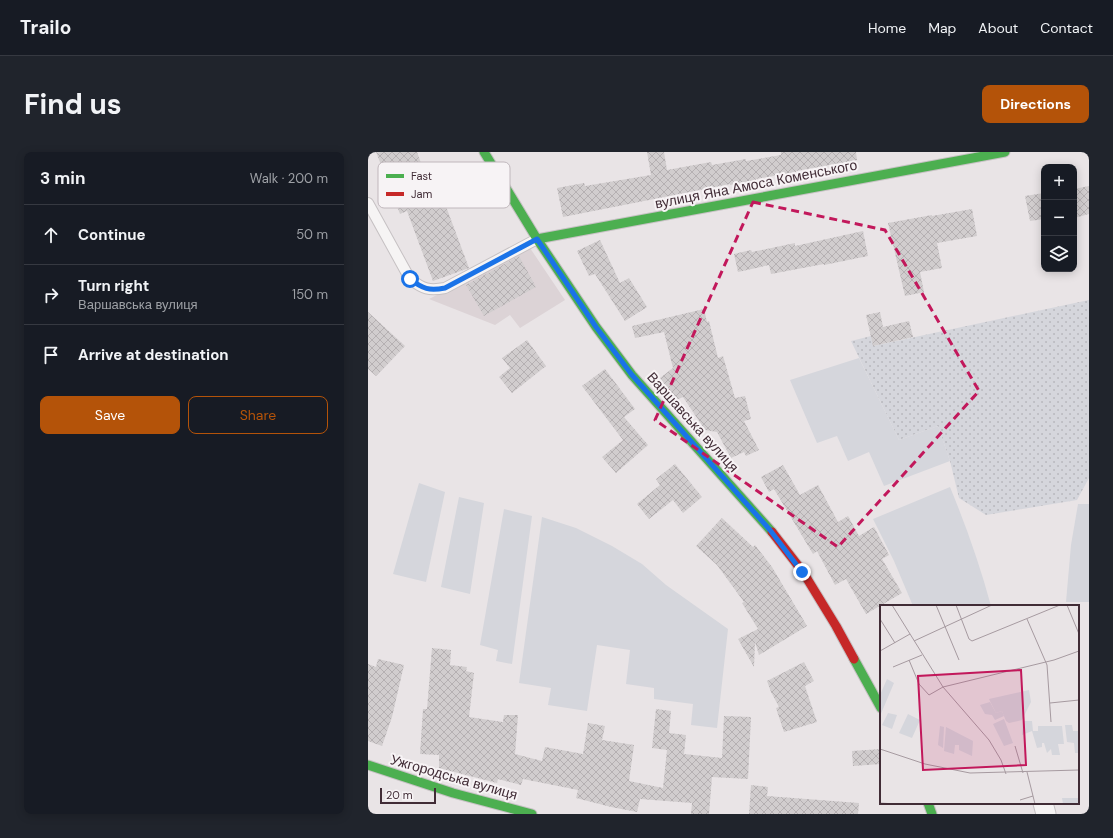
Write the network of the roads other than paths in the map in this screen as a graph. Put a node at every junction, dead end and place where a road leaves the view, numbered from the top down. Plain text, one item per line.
1 (484, 152) edge
2 (1005, 152) edge
3 (490, 162) edge
4 (510, 195) edge
5 (368, 203) edge
6 (537, 239) junction
7 (880, 706) edge
8 (368, 765) edge
9 (928, 804) edge
10 (1043, 804) edge
11 (532, 814) edge
12 (932, 814) edge
13 (1046, 814) edge

1 - 3 street, Варшавська вулиця
2 - 6 street, вулиця Яна Амоса Коменського
4 - 6 street, Варшавська вулиця
5 - 6 lane
6 - 7 street, Варшавська вулиця
8 - 11 street, Ужгородська вулиця
9 - 12 street
10 - 13 street

